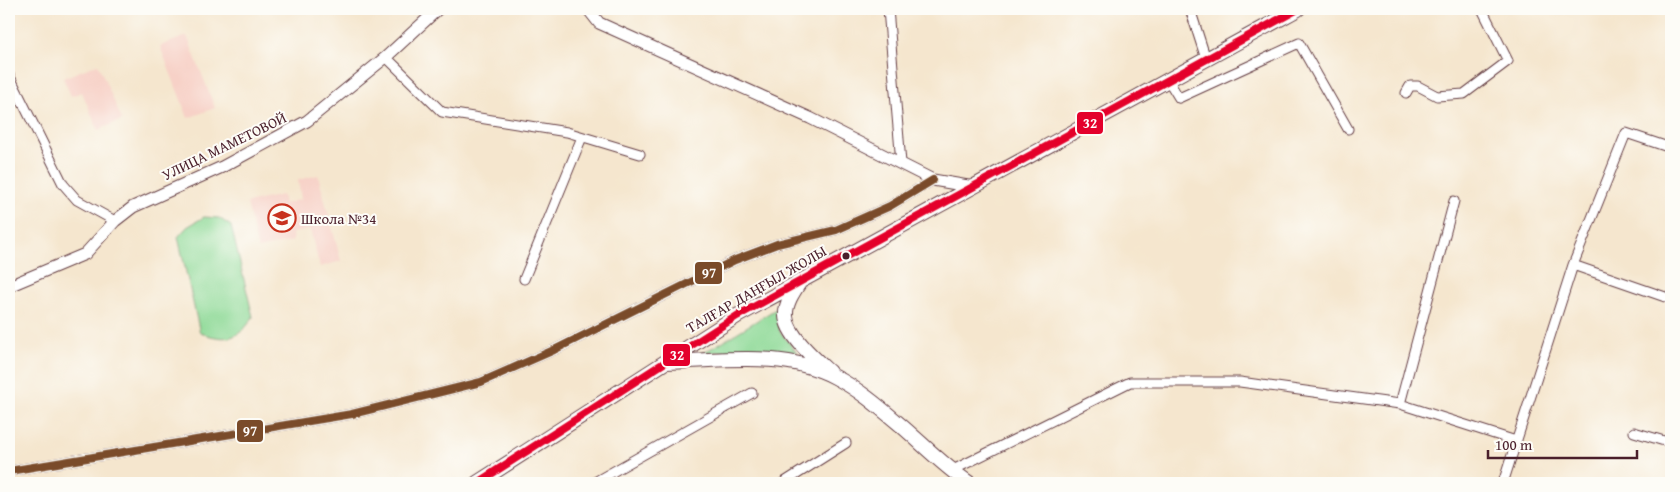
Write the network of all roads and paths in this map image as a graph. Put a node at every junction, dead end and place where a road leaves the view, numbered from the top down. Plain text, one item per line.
1 (438, 9) edge
2 (588, 9) edge
3 (888, 9) edge
4 (1190, 9) edge
5 (1298, 9) edge
6 (1482, 9) edge
7 (386, 57) junction
8 (1206, 59) junction
9 (9, 76) edge
10 (1168, 80) junction
11 (1406, 93) dead end
12 (1348, 129) dead end
13 (582, 137) junction
14 (1671, 148) edge
15 (640, 154) dead end
16 (901, 163) junction
17 (934, 180) junction
18 (974, 186) junction
19 (1454, 201) dead end
20 (115, 221) junction
21 (1573, 265) junction
22 (524, 279) dead end
23 (800, 281) junction
24 (9, 286) edge
25 (1671, 299) edge
26 (665, 362) junction
27 (834, 376) junction
28 (752, 392) dead end
29 (1400, 404) junction
30 (1634, 432) dead end
31 (1516, 441) junction
32 (846, 443) dead end
33 (1671, 443) edge
34 (9, 471) edge
35 (952, 471) junction
36 (477, 483) edge
37 (593, 483) edge
38 (783, 483) edge
39 (969, 483) edge
40 (1503, 483) edge

1 - 7 street, УЛИЦА МАМЕТОВОЙ
2 - 16 street
3 - 16 street
4 - 8 street
5 - 8 main road, ТАЛҒАР ДАҢҒЫЛ ЖОЛЫ
6 - 11 street
7 - 13 street
7 - 20 street, УЛИЦА МАМЕТОВОЙ
8 - 10 main road, ТАЛҒАР ДАҢҒЫЛ ЖОЛЫ
9 - 20 street
10 - 12 street
10 - 18 main road, ТАЛҒАР ДАҢҒЫЛ ЖОЛЫ
13 - 15 street
13 - 22 street
14 - 21 street
16 - 17 street
17 - 18 street
17 - 34 street
18 - 23 main road, ТАЛҒАР ДАҢҒЫЛ ЖОЛЫ
19 - 29 street
20 - 24 street, УЛИЦА МАМЕТОВОЙ
21 - 25 street
21 - 31 street
23 - 26 main road, ТАЛҒАР ДАҢҒЫЛ ЖОЛЫ
23 - 27 main road
26 - 27 main road
26 - 36 main road, ТАЛҒАР ДАҢҒЫЛ ЖОЛЫ
27 - 35 main road
28 - 37 street
29 - 31 street
29 - 35 street
30 - 33 street
31 - 40 street
32 - 38 street
35 - 39 main road

